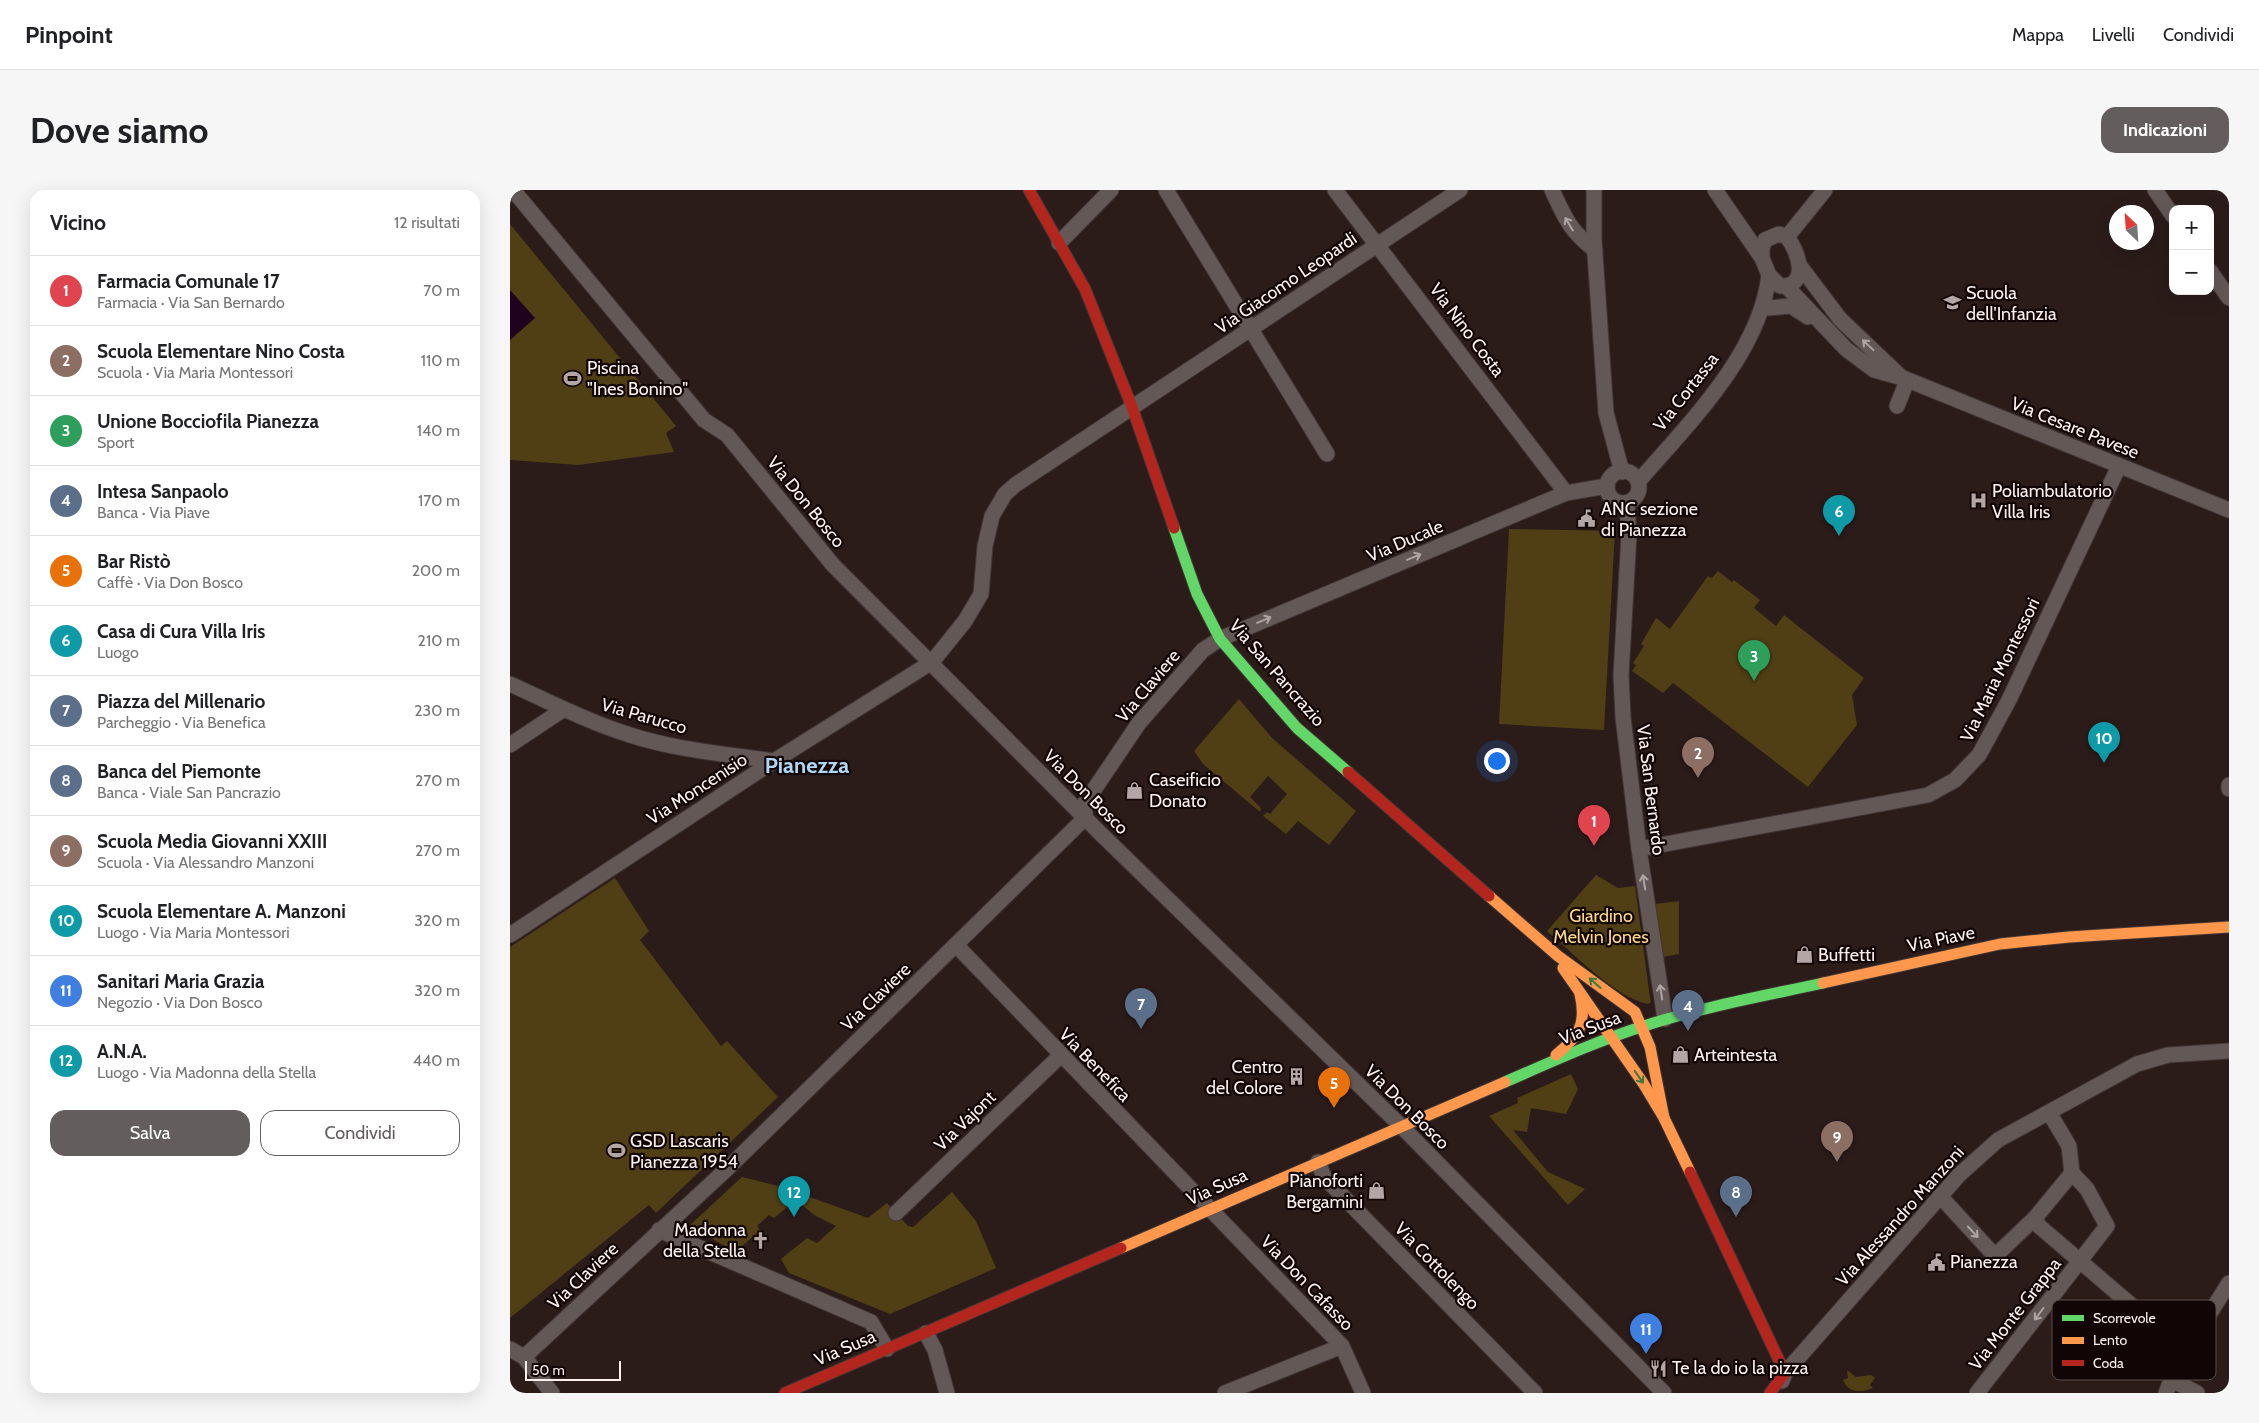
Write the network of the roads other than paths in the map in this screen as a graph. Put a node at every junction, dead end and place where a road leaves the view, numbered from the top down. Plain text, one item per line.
1 (513, 190) edge
2 (1029, 190) edge
3 (1111, 190) edge
4 (1166, 190) edge
5 (1336, 190) edge
6 (1460, 190) edge
7 (1552, 190) edge
8 (1594, 190) edge
9 (1715, 190) edge
10 (1825, 190) edge
11 (2154, 190) edge
12 (2169, 211) edge
13 (1741, 225) junction
14 (1783, 236) junction
15 (1059, 243) junction
16 (1378, 244) junction
17 (1594, 250) junction
18 (1762, 258) junction
19 (1800, 266) junction
20 (1769, 275) junction
21 (2214, 277) edge
22 (1784, 286) junction
23 (2229, 298) edge
24 (1768, 308) junction
25 (1757, 320) junction
26 (1252, 329) junction
27 (1828, 331) junction
28 (1905, 380) junction
29 (1896, 406) dead end
30 (1132, 407) junction
31 (1327, 454) dead end
32 (2119, 466) junction
33 (1622, 472) junction
34 (1638, 482) junction
35 (1608, 486) junction
36 (1566, 493) junction
37 (1627, 503) junction
38 (2229, 510) edge
39 (1220, 639) junction
40 (932, 662) junction
41 (510, 684) edge
42 (564, 709) junction
43 (510, 745) edge
44 (774, 761) junction
45 (1085, 818) junction
46 (1639, 849) junction
47 (2229, 927) edge
48 (510, 935) edge
49 (956, 945) junction
50 (1558, 956) junction
51 (1578, 987) junction
52 (1609, 996) junction
53 (1665, 1019) junction
54 (1644, 1026) junction
55 (1613, 1037) junction
56 (2229, 1051) edge
57 (1060, 1056) junction
58 (1543, 1066) junction
59 (2050, 1114) junction
60 (1664, 1118) junction
61 (1401, 1126) junction
62 (1318, 1162) junction
63 (2072, 1173) junction
64 (1940, 1196) junction
65 (1209, 1210) junction
66 (896, 1213) dead end
67 (2035, 1218) junction
68 (659, 1230) junction
69 (2080, 1262) junction
70 (2229, 1283) edge
71 (2123, 1300) edge
72 (2216, 1305) edge
73 (926, 1333) junction
74 (1342, 1346) junction
75 (510, 1349) edge
76 (887, 1349) junction
77 (524, 1357) junction
78 (2171, 1380) edge
79 (1781, 1383) edge
80 (1978, 1391) edge
81 (1229, 1392) edge
82 (552, 1393) edge
83 (785, 1393) edge
84 (947, 1393) edge
85 (1363, 1393) edge
86 (1535, 1393) edge
87 (1664, 1393) edge
88 (1770, 1393) edge
89 (2197, 1393) edge

1 - 40 street, Via Don Bosco
2 - 15 street, Via San Pancrazio
3 - 15 street
4 - 26 street
5 - 16 street, Via Nino Costa
6 - 16 street, Via Giacomo Leopardi
17 -> 7 street
8 - 17 street
9 - 13 street, Via Cesare Pavese
10 - 14 street
11 - 12 street
13 - 14 street
13 - 18 street, Via Cesare Pavese
14 - 18 street
14 - 19 street, Via Cesare Pavese
15 - 30 street, Via San Pancrazio
16 - 26 street, Via Giacomo Leopardi
16 - 36 street, Via Nino Costa
17 - 33 street
18 - 20 street, Via Cesare Pavese
19 - 22 street
28 -> 19 street, Via Cesare Pavese
20 - 22 street, Via Cesare Pavese
20 - 25 street, Via Cortassa
21 - 23 street
22 - 24 street, Via Cortassa
22 - 27 street, Via Cesare Pavese
24 - 25 street, Via Cortassa
24 - 27 street
25 - 34 street, Via Cortassa
26 - 30 street, Via Giacomo Leopardi
26 - 31 street
27 - 28 street, Via Cesare Pavese
28 - 29 street
28 - 32 street, Via Cesare Pavese
30 - 39 street, Via San Pancrazio
30 - 40 street, Via Giacomo Leopardi
32 - 38 street, Via Cesare Pavese
32 - 46 street, Via Maria Montessori
33 - 34 street
33 - 35 street
34 - 37 street
35 - 36 street, Via Ducale
35 - 37 street
39 -> 36 street, Via Ducale
37 - 46 street, Via San Bernardo
39 - 45 street, Via Claviere
39 - 50 street, Via San Pancrazio
40 - 44 street, Via Moncenisio
40 - 45 street, Via Don Bosco
41 - 42 street, Via Parucco
42 - 43 street
42 - 44 street, Via Parucco
44 - 48 street, Via Moncenisio
45 - 49 street, Via Claviere
45 - 61 street, Via Don Bosco
53 -> 46 street, Via San Bernardo
47 - 53 street, Via Piave
49 - 57 street, Via Benefica
49 - 68 street, Via Claviere
50 - 51 street
52 -> 50 street
51 - 55 street
51 - 58 street
52 - 54 street
52 - 55 street
53 - 54 street, Via Susa
54 - 55 street, Via Susa
54 - 60 street
55 - 58 street, Via Susa
55 -> 60 street
56 - 59 street, Via Alessandro Manzoni
57 - 65 street, Via Benefica
57 - 66 street, Via Vajont
58 - 61 street, Via Susa
59 - 63 street
59 - 64 street, Via Alessandro Manzoni
60 - 79 street
61 - 62 street, Via Susa
61 - 87 street, Via Don Bosco
62 - 65 street, Via Susa
62 - 86 street, Via Cottolengo
63 - 67 street
63 - 69 street
64 -> 67 street
64 - 79 street, Via Alessandro Manzoni
65 - 73 street, Via Susa
65 - 74 street, Via Don Cafasso
67 - 69 street, Via Monte Grappa
68 - 76 street
68 - 77 street, Via Claviere
69 - 71 street, Via Monte Grappa
69 -> 80 street, Via Monte Grappa
70 - 72 street
73 - 76 street, Via Susa
73 - 84 street
74 - 81 street
74 - 85 street, Via Don Cafasso
75 - 77 street
76 - 83 street, Via Susa
77 - 82 street
78 - 89 street
79 - 88 street

